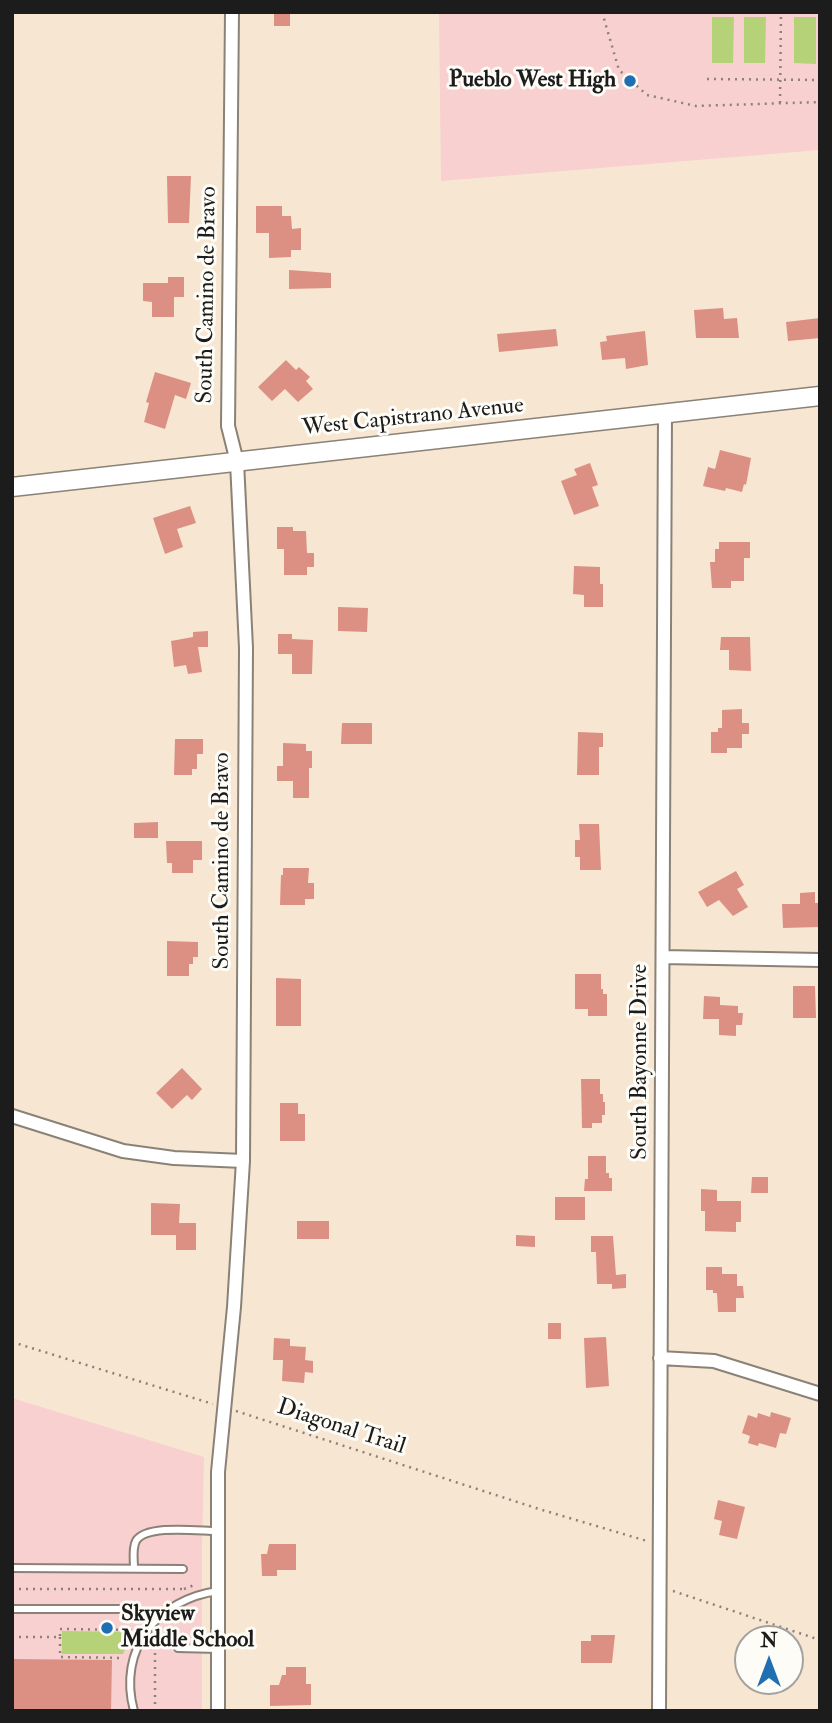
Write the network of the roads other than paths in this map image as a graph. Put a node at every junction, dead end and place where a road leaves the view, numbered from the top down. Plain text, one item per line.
1 (232, 12) edge
2 (820, 396) edge
3 (665, 414) junction
4 (237, 462) junction
5 (12, 487) edge
6 (663, 957) junction
7 (820, 960) edge
8 (12, 1116) edge
9 (243, 1161) junction
10 (660, 1358) junction
11 (820, 1394) edge
12 (219, 1531) junction
13 (12, 1568) edge
14 (134, 1569) junction
15 (183, 1569) dead end
16 (218, 1591) junction
17 (12, 1609) edge
18 (133, 1609) dead end
19 (177, 1648) dead end
20 (218, 1649) junction
21 (134, 1711) edge
22 (218, 1711) edge
23 (659, 1711) edge

1 - 4 street, South Camino de Bravo
2 - 3 street, West Capistrano Avenue
3 - 4 street, West Capistrano Avenue
3 - 6 street, South Bayonne Drive
4 - 5 street, West Capistrano Avenue
4 - 9 street, South Camino de Bravo
6 - 7 street
6 - 10 street, South Bayonne Drive
8 - 9 street
9 - 12 street, South Camino de Bravo
10 - 11 street
10 - 23 street, South Bayonne Drive
12 - 14 lane
12 - 16 street, South Camino de Bravo
13 - 14 lane
14 - 15 lane
16 - 20 street, South Camino de Bravo
16 - 21 lane
17 - 18 lane
19 - 20 lane
20 - 22 street, South Camino de Bravo

